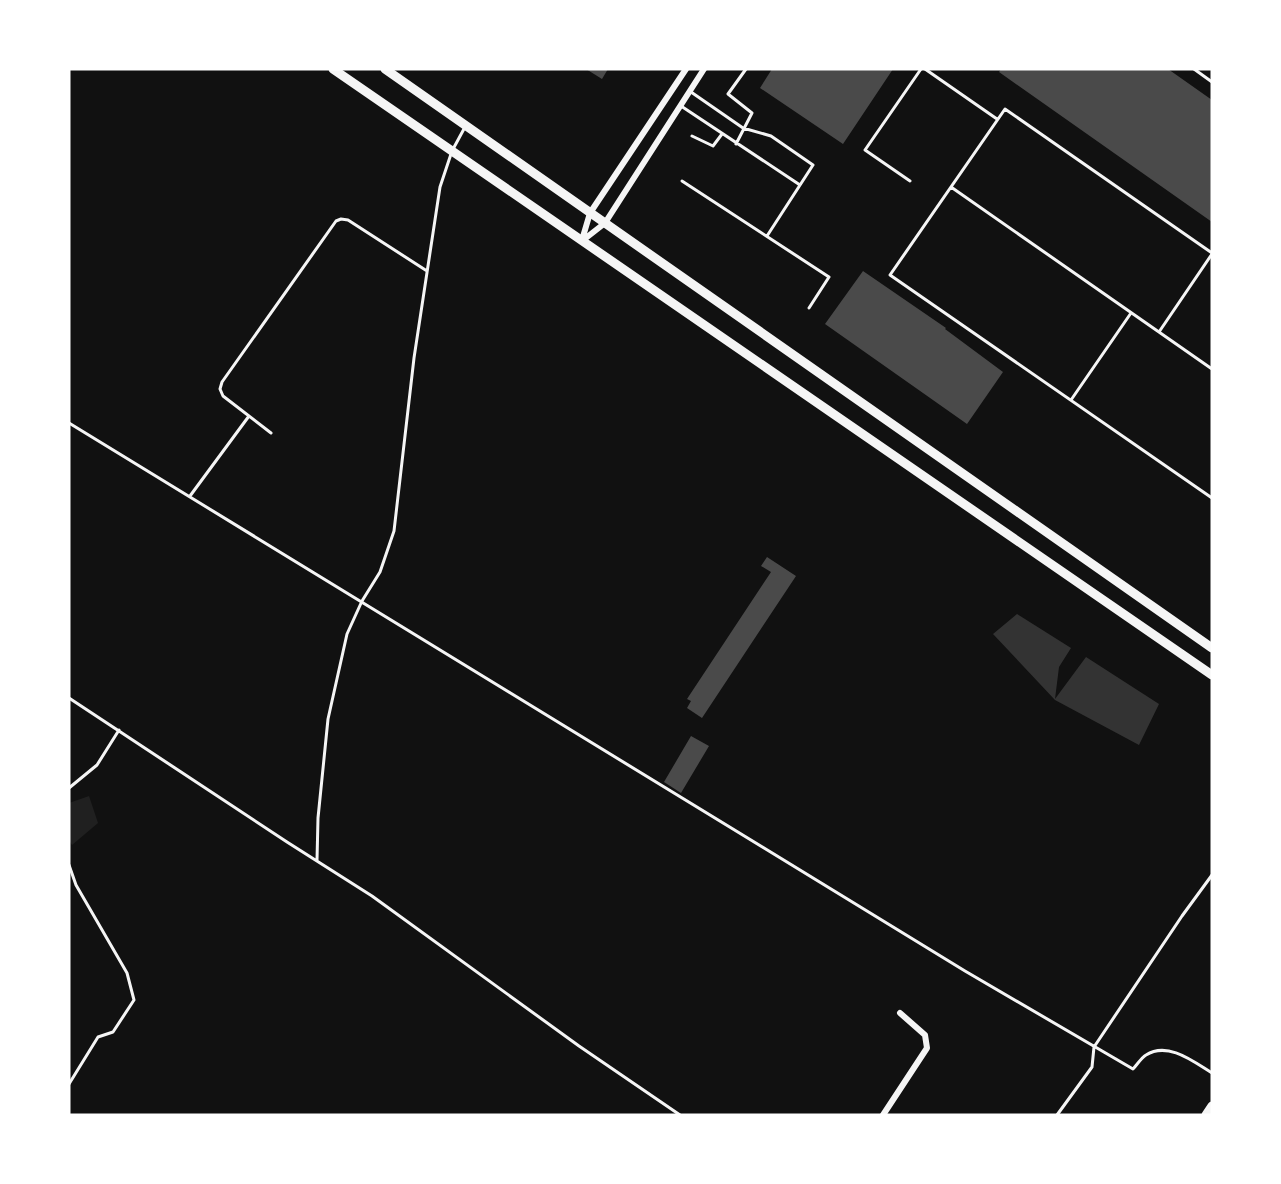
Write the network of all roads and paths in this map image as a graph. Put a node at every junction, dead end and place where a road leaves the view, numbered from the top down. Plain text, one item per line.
1 (333, 69) edge
2 (385, 69) edge
3 (686, 69) edge
4 (704, 69) edge
5 (746, 69) edge
6 (923, 69) edge
7 (1194, 69) edge
8 (1212, 82) edge
9 (689, 90) junction
10 (679, 105) junction
11 (998, 119) junction
12 (466, 126) junction
13 (743, 128) junction
14 (722, 134) junction
15 (692, 136) dead end
16 (736, 144) junction
17 (452, 152) junction
18 (682, 181) dead end
19 (910, 182) dead end
20 (800, 185) junction
21 (951, 187) junction
22 (590, 213) junction
23 (604, 223) junction
24 (767, 236) junction
25 (582, 241) junction
26 (1212, 253) edge
27 (427, 271) junction
28 (808, 308) dead end
29 (1131, 312) junction
30 (1159, 332) junction
31 (1212, 369) edge
32 (1071, 400) junction
33 (249, 416) junction
34 (69, 423) edge
35 (271, 433) dead end
36 (190, 496) junction
37 (1212, 498) edge
38 (362, 601) junction
39 (1212, 648) edge
40 (1212, 675) edge
41 (69, 698) edge
42 (119, 730) junction
43 (69, 788) edge
44 (317, 861) junction
45 (69, 865) edge
46 (1212, 875) edge
47 (900, 1013) dead end
48 (1094, 1047) junction
49 (1212, 1073) edge
50 (69, 1084) edge
51 (1212, 1106) edge
52 (680, 1115) edge
53 (883, 1115) edge
54 (1058, 1115) edge
55 (1206, 1115) edge

1 - 17 main road
2 - 12 main road
3 - 22 street
4 - 9 street
5 - 13 lane
6 - 11 lane
6 - 19 lane
7 - 8 lane
9 - 10 street
9 - 13 lane
10 - 14 lane
10 - 23 street
11 - 21 lane
11 - 26 lane
12 - 17 lane
12 - 22 main road
13 - 16 lane
13 - 20 lane
14 - 15 lane
14 - 16 lane
16 - 20 lane
17 - 25 main road
17 - 27 lane
18 - 24 lane
20 - 24 lane
21 - 29 lane
21 - 32 lane
22 - 23 main road
22 - 25 street
23 - 25 street
23 - 39 main road
24 - 28 lane
25 - 40 main road
26 - 30 lane
27 - 33 lane
27 - 38 lane
29 - 30 lane
29 - 32 lane
30 - 31 lane
32 - 37 lane
33 - 35 lane
33 - 36 lane
34 - 36 lane
36 - 38 lane
38 - 44 lane
38 - 48 lane
41 - 42 lane
42 - 43 lane
42 - 44 lane
44 - 52 lane
45 - 50 lane
46 - 48 lane
47 - 53 street
48 - 49 lane
48 - 54 lane
51 - 55 main road

